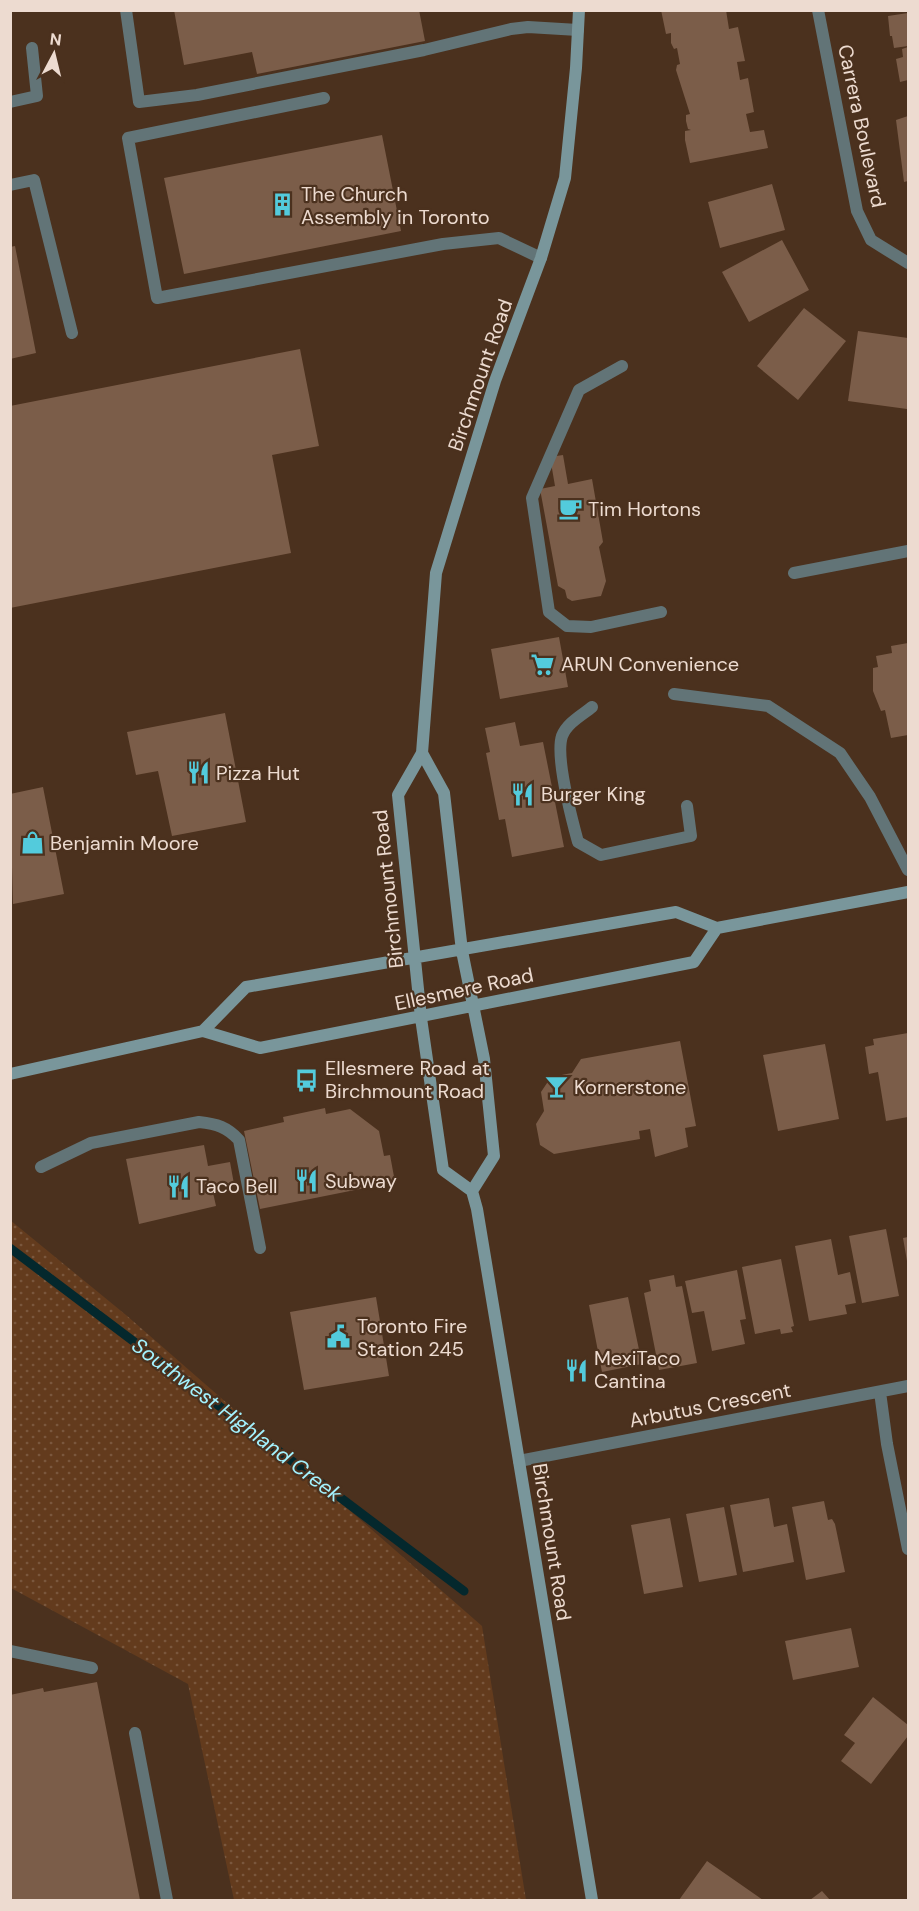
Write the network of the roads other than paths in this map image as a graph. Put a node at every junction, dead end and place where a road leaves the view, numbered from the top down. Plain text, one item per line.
1 (126, 10) edge
2 (579, 10) edge
3 (818, 10) edge
4 (578, 30) junction
5 (32, 48) dead end
6 (324, 98) dead end
7 (10, 102) edge
8 (10, 185) edge
9 (541, 258) junction
10 (909, 263) edge
11 (72, 333) dead end
12 (622, 366) dead end
13 (909, 551) edge
14 (794, 573) dead end
15 (661, 612) dead end
16 (675, 694) dead end
17 (592, 707) dead end
18 (422, 753) junction
19 (687, 806) dead end
20 (909, 870) edge
21 (909, 892) edge
22 (717, 928) junction
23 (462, 951) junction
24 (416, 958) junction
25 (472, 1007) junction
26 (421, 1018) junction
27 (203, 1031) junction
28 (10, 1074) edge
29 (41, 1167) dead end
30 (472, 1191) junction
31 (260, 1248) dead end
32 (909, 1386) edge
33 (880, 1392) junction
34 (519, 1461) junction
35 (909, 1549) edge
36 (10, 1651) edge
37 (92, 1668) dead end
38 (135, 1733) dead end
39 (166, 1900) edge
40 (592, 1900) edge

1 - 4 street
2 - 4 main road, Birchmount Road
3 - 10 street, Carrera Boulevard
4 - 9 main road, Birchmount Road
5 - 7 street
6 - 9 street
8 - 11 street
9 - 18 main road, Birchmount Road
12 - 15 street
13 - 14 street
16 - 20 street
17 - 19 street
18 - 23 main road
18 - 24 main road, Birchmount Road
21 - 22 main road
22 - 23 main road, Ellesmere Road
22 - 25 main road, Ellesmere Road
23 - 24 main road, Ellesmere Road
23 - 25 main road
24 - 26 main road, Birchmount Road
24 - 27 main road, Ellesmere Road
25 - 26 main road, Ellesmere Road
25 - 30 main road
26 - 27 main road, Ellesmere Road
26 - 30 main road, Birchmount Road
27 - 28 main road, Ellesmere Road
29 - 31 street
30 - 34 main road, Birchmount Road
32 - 33 street, Arbutus Crescent
33 - 34 street, Arbutus Crescent
33 - 35 street
34 - 40 main road, Birchmount Road
36 - 37 street
38 - 39 street

